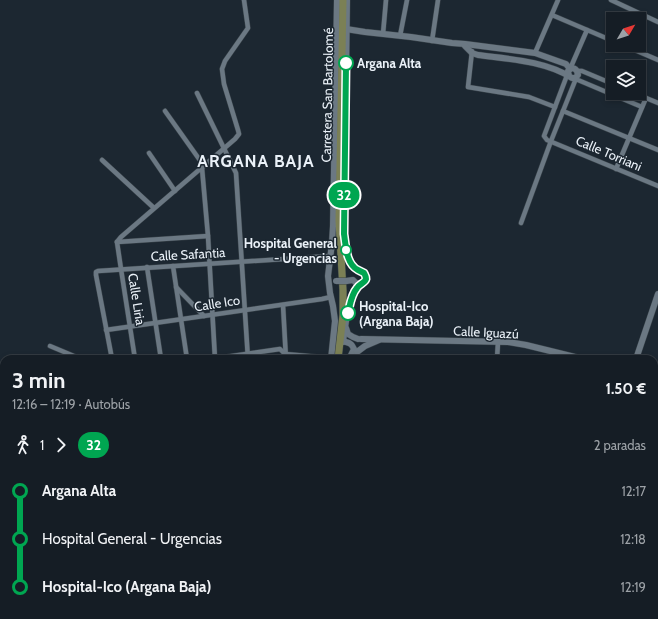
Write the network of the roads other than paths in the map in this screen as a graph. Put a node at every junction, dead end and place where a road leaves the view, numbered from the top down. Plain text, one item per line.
1 (244, 0) edge
2 (337, 0) edge
3 (342, 0) edge
4 (347, 0) edge
5 (386, 0) edge
6 (406, 0) edge
7 (438, 0) edge
8 (558, 0) edge
9 (611, 0) edge
10 (552, 15) junction
11 (658, 22) edge
12 (346, 29) junction
13 (587, 30) junction
14 (365, 32) junction
15 (383, 34) junction
16 (400, 36) junction
17 (606, 38) edge
18 (432, 40) junction
19 (452, 43) junction
20 (475, 45) junction
21 (465, 46) joint
22 (346, 49) junction
23 (639, 52) edge
24 (472, 53) junction
25 (535, 53) junction
26 (658, 60) edge
27 (570, 69) junction
28 (574, 75) junction
29 (606, 81) edge
30 (196, 93) dead end
31 (646, 98) edge
32 (645, 100) edge
33 (658, 103) edge
34 (556, 107) junction
35 (642, 107) junction
36 (165, 111) dead end
37 (563, 111) junction
38 (629, 138) junction
39 (551, 141) junction
40 (223, 148) junction
41 (658, 150) edge
42 (149, 153) dead end
43 (102, 160) dead end
44 (203, 167) junction
45 (616, 169) junction
46 (658, 186) edge
47 (175, 191) junction
48 (154, 208) junction
49 (521, 223) dead end
50 (208, 236) junction
51 (118, 242) junction
52 (330, 256) junction
53 (242, 262) junction
54 (210, 264) junction
55 (173, 266) junction
56 (147, 267) junction
57 (121, 269) junction
58 (359, 270) junction
59 (353, 280) junction
60 (329, 282) junction
61 (360, 284) junction
62 (176, 287) junction
63 (658, 294) edge
64 (331, 297) junction
65 (283, 305) junction
66 (245, 310) junction
67 (213, 315) junction
68 (204, 316) junction
69 (180, 320) junction
70 (155, 323) junction
71 (130, 326) junction
72 (346, 326) junction
73 (106, 330) junction
74 (360, 338) junction
75 (380, 339) junction
76 (498, 342) junction
77 (344, 344) junction
78 (50, 346) dead end
79 (356, 351) junction
80 (72, 355) edge
81 (111, 355) edge
82 (134, 355) edge
83 (160, 355) edge
84 (186, 355) edge
85 (214, 355) edge
86 (248, 355) edge
87 (253, 355) edge
88 (285, 355) edge
89 (286, 355) edge
90 (334, 355) edge
91 (335, 355) edge
92 (343, 355) edge
93 (352, 355) edge
94 (354, 355) edge
95 (497, 355) edge
96 (567, 355) edge
97 (637, 355) edge

1 - 40 street
2 - 52 street, Carretera San Bartolomé
3 - 91 main road, Carretera San Bartolomé
4 - 12 street, Carretera San Bartolomé
5 - 15 street
6 - 16 street
7 - 18 street
8 - 10 street
9 - 11 street
10 - 13 street
10 - 25 street
12 - 14 street
12 - 22 street, Carretera San Bartolomé
13 - 17 street
13 - 27 street
14 - 15 street
14 - 22 street
15 - 16 street
16 - 18 street
18 - 19 street
19 - 20 street
19 - 21 street
20 - 24 street
20 - 25 street
21 - 24 street
22 - 58 street, Carretera San Bartolomé
23 - 26 street
24 - 28 street
24 - 34 street
25 - 27 street
27 - 28 street
28 - 29 street
28 - 34 street
28 - 35 street
28 - 37 street
30 - 40 street
31 - 33 street
32 - 35 street
34 - 39 street
35 - 38 street
36 - 44 street
37 - 38 street
37 - 39 street
38 - 41 street
38 - 45 street
39 - 45 street, Calle Torriani
39 - 49 street
40 - 44 street
40 - 53 street
42 - 47 street
43 - 48 street
44 - 47 street
44 - 50 street
45 - 46 street, Calle Torriani
47 - 48 street
48 - 51 street
50 - 51 street
50 - 54 street
51 - 57 street, Calle Liria
52 - 53 street, Calle Safantia
52 - 60 street, Carretera San Bartolomé
53 - 54 street, Calle Safantia
53 - 66 street
54 - 55 street, Calle Safantia
54 - 67 street
55 - 56 street, Calle Safantia
55 - 62 street
56 - 57 street, Calle Safantia
56 - 70 street
57 - 71 street, Calle Liria
57 - 73 street, Calle Safantia
58 - 59 street
58 - 61 street
59 - 60 street, bridge
59 - 61 street
60 - 64 street, Carretera San Bartolomé
61 - 72 street
62 - 68 street
62 - 69 street
63 - 97 street
64 - 65 street, Calle Ico
64 - 90 street, Carretera San Bartolomé
65 - 66 street, Calle Ico
65 - 89 street
66 - 67 street, Calle Ico
66 - 86 street
67 - 68 street, Calle Ico
67 - 85 street
68 - 69 street, Calle Ico
69 - 70 street, Calle Ico
69 - 84 street
70 - 71 street, Calle Ico
70 - 83 street
71 - 73 street, Calle Ico
71 - 82 street, Calle Liria
72 - 74 street
72 - 77 street
73 - 81 street
74 - 75 street, Calle Iguazú
74 - 77 street
74 - 79 street
75 - 76 street, Calle Iguazú
75 - 79 street
76 - 95 street
76 - 96 street, Calle Iguazú
77 - 79 street
77 - 92 street
78 - 80 street
79 - 93 street
79 - 94 street
87 - 88 street

